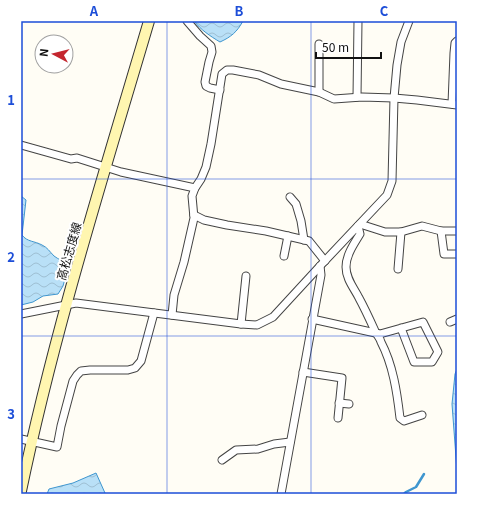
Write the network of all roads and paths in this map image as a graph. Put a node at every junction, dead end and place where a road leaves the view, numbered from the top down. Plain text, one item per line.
1 (149, 21) edge
2 (188, 21) edge
3 (358, 21) edge
4 (409, 21) edge
5 (457, 41) edge
6 (319, 44) dead end
7 (220, 90) junction
8 (319, 92) junction
9 (357, 97) junction
10 (394, 98) junction
11 (454, 105) edge
12 (21, 145) edge
13 (106, 167) junction
14 (195, 188) junction
15 (290, 197) dead end
16 (194, 215) junction
17 (359, 225) junction
18 (441, 231) junction
19 (457, 231) edge
20 (401, 232) junction
21 (288, 236) junction
22 (304, 240) junction
23 (457, 254) edge
24 (284, 256) dead end
25 (322, 264) junction
26 (398, 269) dead end
27 (246, 276) dead end
28 (66, 304) junction
29 (154, 313) junction
30 (21, 314) edge
31 (172, 315) junction
32 (312, 319) junction
33 (241, 324) junction
34 (401, 328) junction
35 (376, 334) junction
36 (303, 372) junction
37 (340, 403) junction
38 (349, 404) dead end
39 (422, 415) dead end
40 (338, 418) dead end
41 (26, 441) edge
42 (290, 442) junction
43 (222, 460) dead end
44 (21, 491) edge
45 (281, 494) edge

1 - 13 main road, 高松志度線
2 - 7 street
3 - 9 street
4 - 10 street
5 - 11 street
6 - 8 street
7 - 8 street
7 - 14 street
8 - 9 street
9 - 10 street
10 - 11 street
10 - 17 street
12 - 13 street
13 - 14 street
13 - 28 main road, 高松志度線
14 - 16 street
15 - 22 street
16 - 21 street
16 - 31 street
17 - 20 street
17 - 25 street
17 - 35 street
18 - 19 street
18 - 20 street
18 - 23 street
20 - 26 street
21 - 22 street
21 - 24 street
22 - 25 street
25 - 32 street
25 - 33 street
27 - 33 street
28 - 29 street
28 - 30 street
28 - 41 main road, 高松志度線
29 - 31 street
29 - 41 street
31 - 33 street
32 - 35 street
32 - 36 street
34 - 34 street
34 - 35 street
35 - 39 street
36 - 37 street
36 - 42 street
37 - 38 street
37 - 40 street
41 - 44 main road, 高松志度線
42 - 43 street
42 - 45 street

